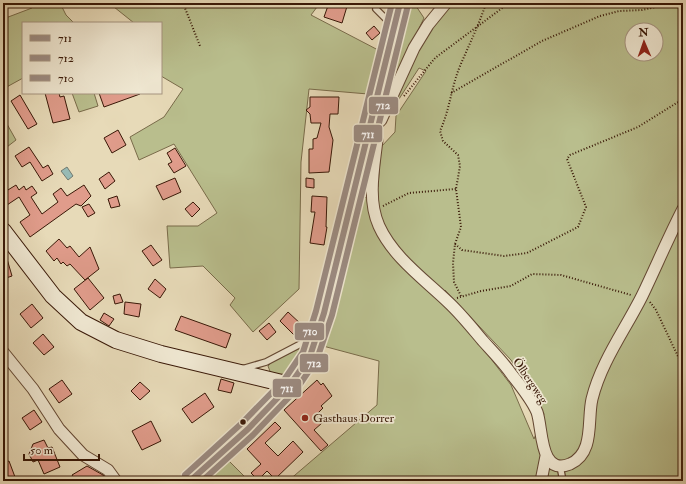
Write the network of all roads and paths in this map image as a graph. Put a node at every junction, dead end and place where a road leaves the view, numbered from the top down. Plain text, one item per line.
1 (183, 3) edge
2 (400, 3) edge
3 (446, 3) edge
4 (486, 3) edge
5 (509, 3) edge
6 (676, 3) edge
7 (376, 9) dead end
8 (396, 22) junction
9 (478, 27) junction
10 (200, 46) dead end
11 (451, 93) junction
12 (683, 99) edge
13 (401, 102) dead end
14 (368, 133) junction
15 (456, 189) junction
16 (683, 209) edge
17 (375, 210) junction
18 (3, 231) edge
19 (455, 244) junction
20 (641, 298) junction
21 (318, 335) junction
22 (3, 352) edge
23 (683, 367) edge
24 (232, 372) junction
25 (290, 385) junction
26 (546, 456) junction
27 (560, 466) junction
28 (116, 481) edge
29 (190, 481) edge
30 (542, 481) edge
31 (563, 481) edge

1 - 10 path
2 - 8 main road
3 - 14 street
4 - 9 path
5 - 9 path
6 - 11 path
7 - 8 lane
8 - 14 main road
9 - 11 path
9 - 13 path
11 - 15 path
12 - 19 path
14 - 17 street, Ölbergweg
14 - 21 main road
15 - 17 path
15 - 19 path
16 - 20 street
17 - 26 street, Ölbergweg
18 - 24 main road
19 - 20 path
20 - 23 path
20 - 27 street
21 - 24 lane
21 - 25 main road
22 - 28 street
24 - 25 main road
25 - 29 main road
26 - 27 street
26 - 30 street
27 - 31 lane

